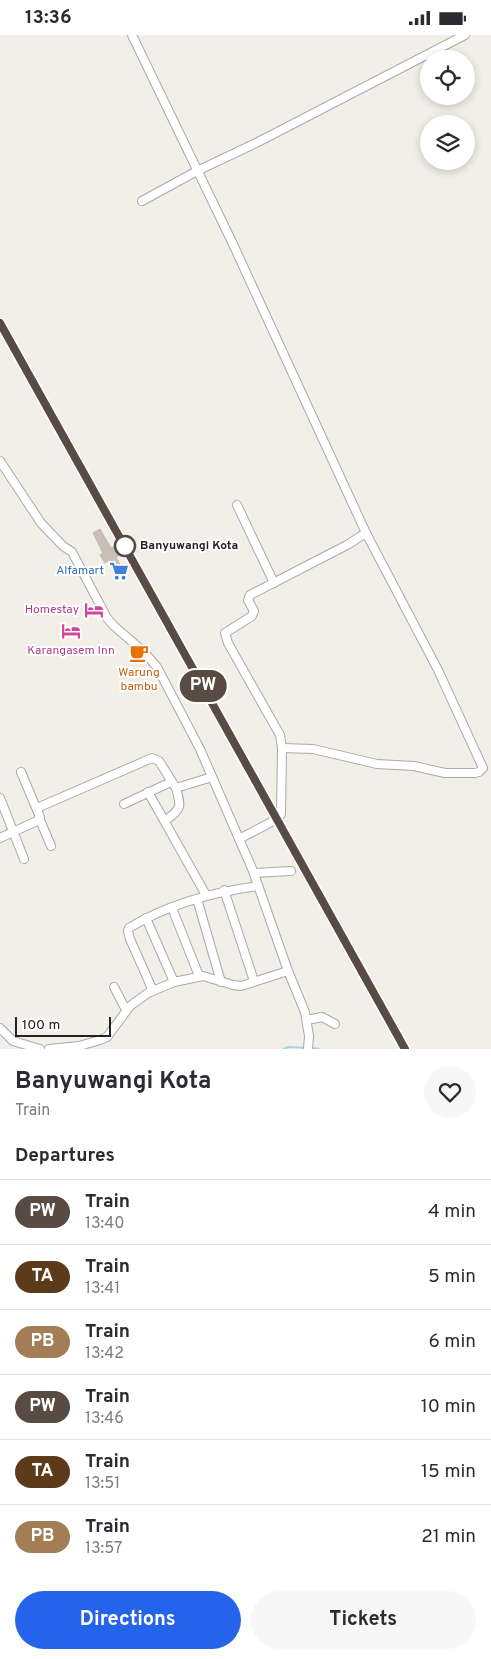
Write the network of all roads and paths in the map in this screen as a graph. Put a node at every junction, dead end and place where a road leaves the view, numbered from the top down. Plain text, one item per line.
1 (132, 35) edge
2 (465, 35) edge
3 (198, 171) junction
4 (142, 201) dead end
5 (0, 461) edge
6 (237, 505) dead end
7 (366, 533) junction
8 (274, 583) junction
9 (282, 748) junction
10 (21, 772) dead end
11 (212, 777) junction
12 (173, 785) junction
13 (148, 792) junction
14 (0, 798) edge
15 (124, 804) dead end
16 (37, 808) junction
17 (40, 820) junction
18 (165, 821) junction
19 (13, 832) junction
20 (0, 838) edge
21 (239, 839) junction
22 (52, 846) dead end
23 (24, 859) dead end
24 (291, 871) dead end
25 (254, 873) junction
26 (258, 886) junction
27 (224, 890) junction
28 (206, 895) junction
29 (197, 899) junction
30 (172, 908) junction
31 (146, 919) junction
32 (288, 971) junction
33 (199, 976) junction
34 (254, 981) junction
35 (174, 982) junction
36 (221, 982) junction
37 (114, 987) dead end
38 (153, 991) junction
39 (126, 1010) junction
40 (307, 1020) junction
41 (336, 1024) dead end
42 (0, 1028) edge
43 (13, 1041) junction
44 (16, 1049) edge
45 (40, 1049) edge
46 (49, 1049) edge
47 (308, 1049) edge

1 - 3 street
2 - 3 street
3 - 4 street
3 - 7 street
5 - 11 street
6 - 8 street
7 - 8 street
7 - 9 street
8 - 9 street
9 - 21 street
10 - 16 street
11 - 12 street
11 - 21 street
12 - 13 street
12 - 16 street
12 - 18 street
13 - 15 street
13 - 18 street
14 - 19 street
16 - 17 street
17 - 19 street
17 - 22 street
18 - 28 street
19 - 20 street
19 - 23 street
21 - 25 street
24 - 25 street
25 - 26 street
26 - 27 street
26 - 32 street
27 - 28 street
27 - 34 street
28 - 29 street
29 - 30 street
29 - 36 street
30 - 31 street
30 - 33 street
31 - 35 street
31 - 38 street
32 - 34 street
32 - 40 street
33 - 35 street
33 - 36 street
34 - 36 street
35 - 38 street
37 - 39 street
38 - 39 street
39 - 46 street
40 - 41 street
40 - 47 street
42 - 43 street
43 - 44 street
43 - 45 street

